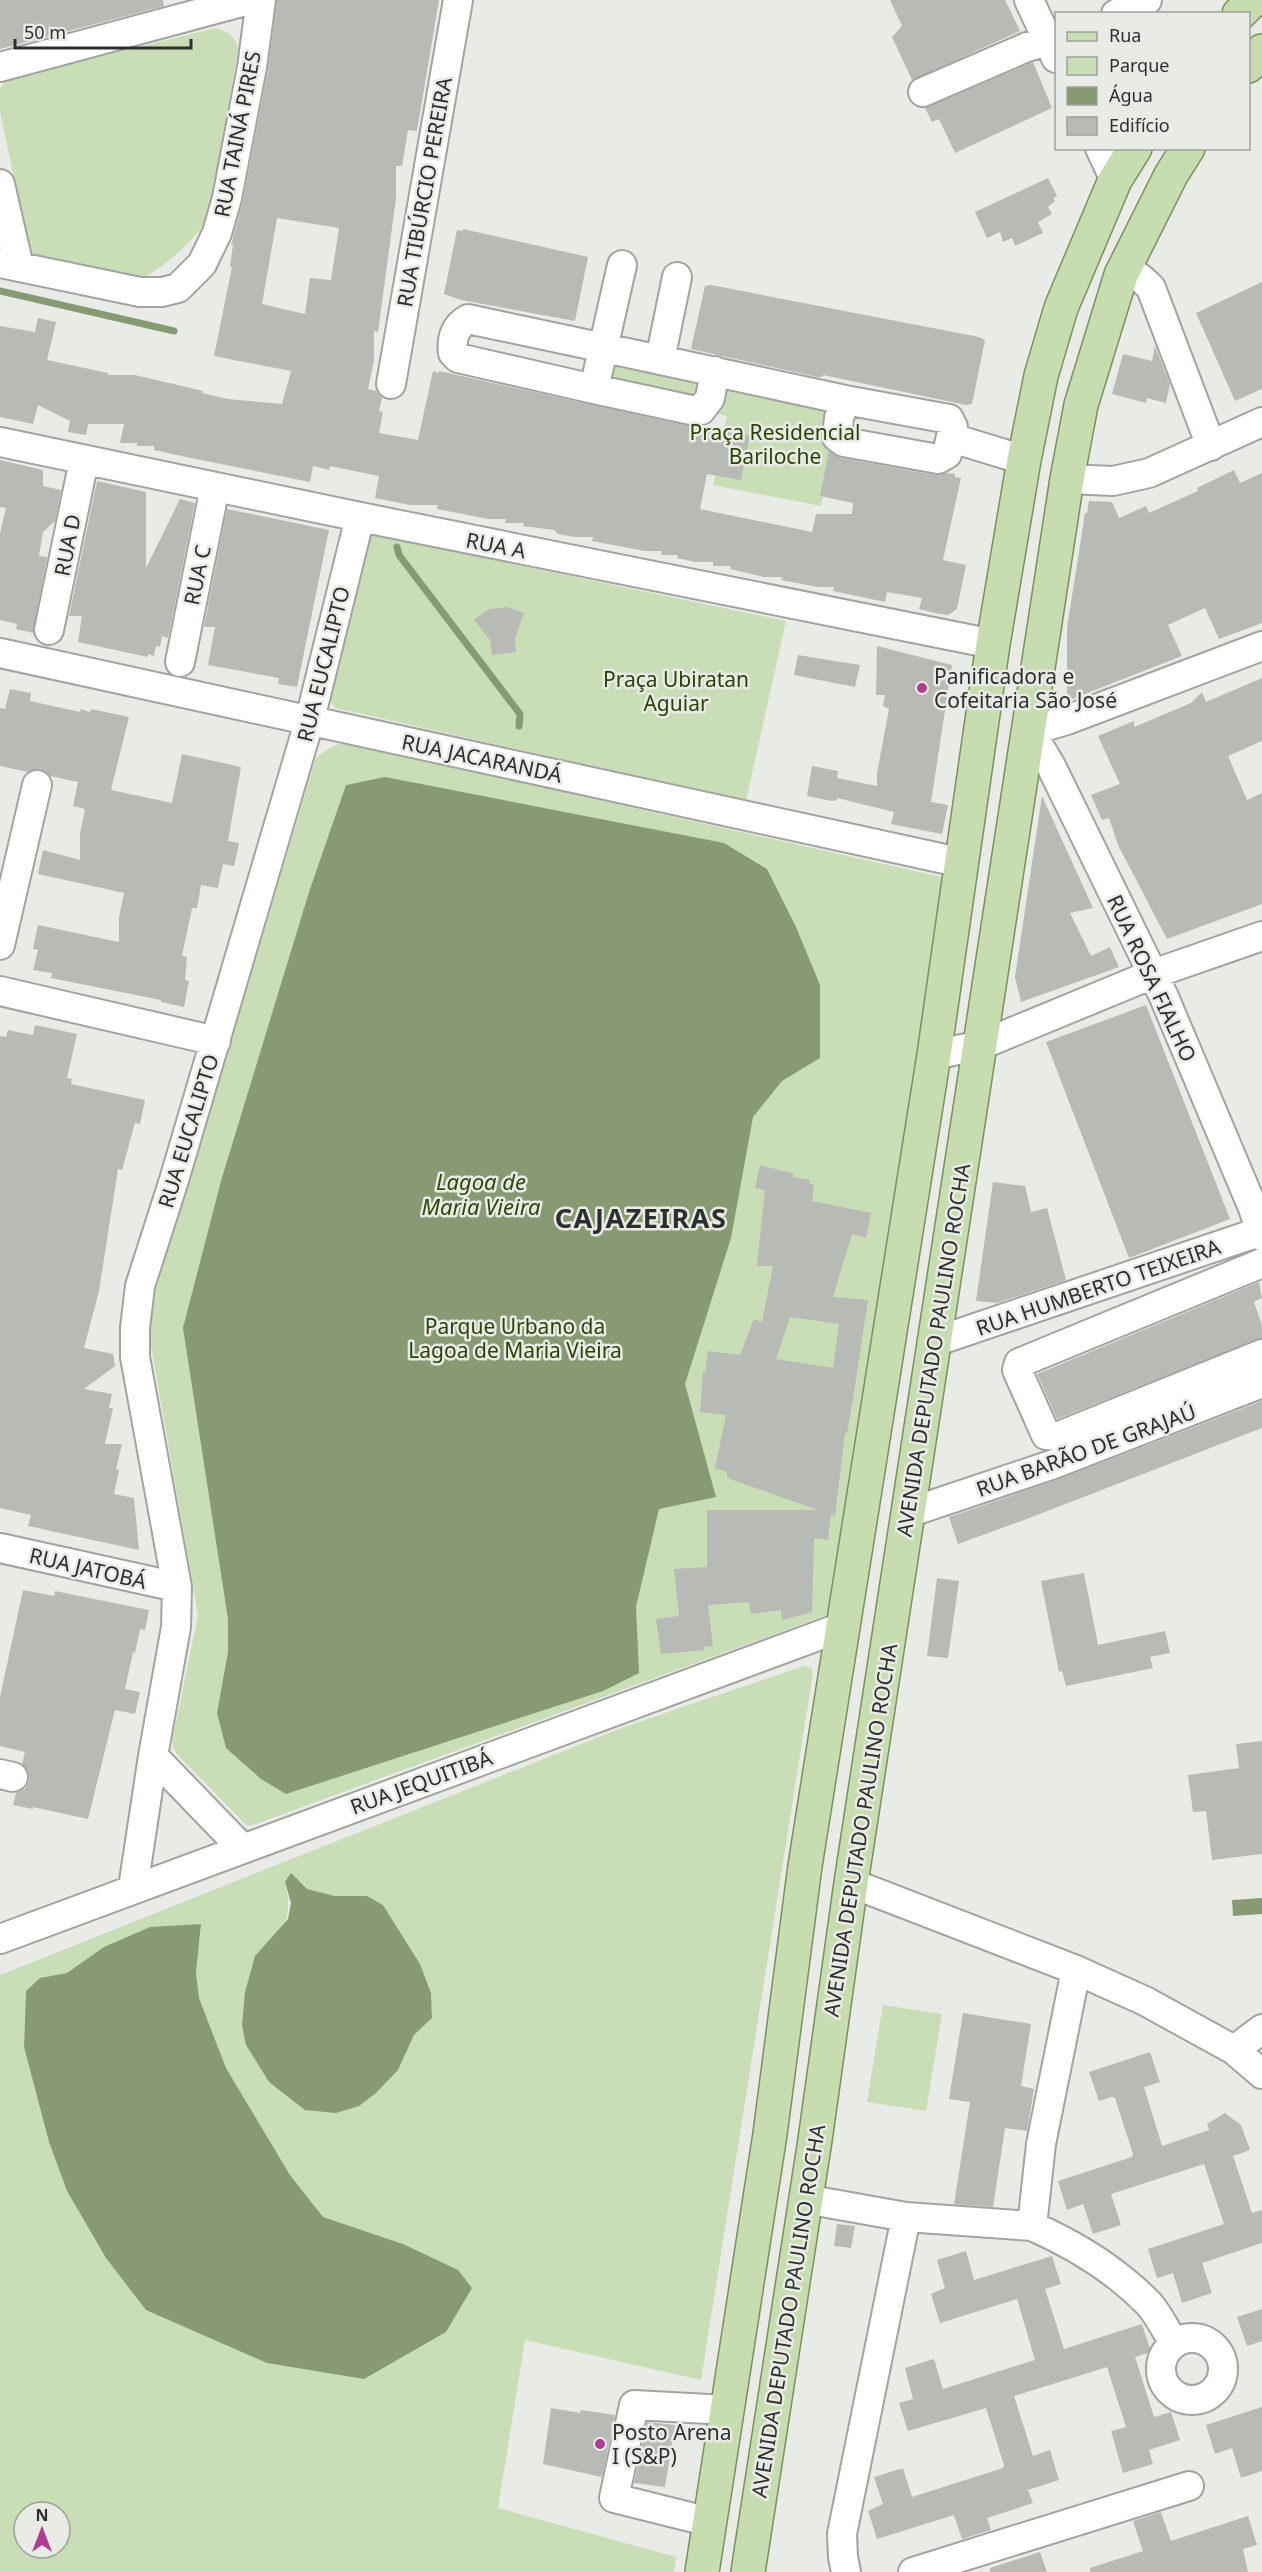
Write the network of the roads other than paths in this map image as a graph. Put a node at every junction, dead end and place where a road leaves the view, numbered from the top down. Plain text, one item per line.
1 (249, 0) edge
2 (261, 0) edge
3 (458, 0) edge
4 (1029, 0) edge
5 (1147, 0) edge
6 (1253, 0) edge
7 (1120, 12) edge
8 (1241, 12) edge
9 (1054, 46) edge
10 (1262, 51) edge
11 (1250, 64) edge
12 (0, 67) edge
13 (923, 92) dead end
14 (1101, 150) edge
15 (1134, 150) edge
16 (1187, 150) edge
17 (1115, 180) junction
18 (0, 184) edge
19 (9, 265) edge
20 (622, 265) dead end
21 (1121, 275) junction
22 (677, 277) dead end
23 (604, 348) junction
24 (660, 360) junction
25 (715, 372) junction
26 (391, 384) dead end
27 (594, 389) junction
28 (845, 400) junction
29 (1262, 422) edge
30 (952, 438) junction
31 (0, 442) edge
32 (1210, 446) junction
33 (84, 460) junction
34 (1024, 460) junction
35 (1067, 479) junction
36 (215, 488) junction
37 (360, 517) junction
38 (49, 630) dead end
39 (993, 644) junction
40 (1262, 646) edge
41 (0, 653) edge
42 (180, 662) dead end
43 (310, 719) junction
44 (1030, 731) junction
45 (37, 785) dead end
46 (963, 863) junction
47 (1262, 936) edge
48 (0, 945) edge
49 (1153, 974) junction
50 (0, 991) edge
51 (216, 1041) junction
52 (981, 1045) junction
53 (934, 1055) junction
54 (1261, 1233) edge
55 (1260, 1269) edge
56 (934, 1342) junction
57 (1262, 1354) edge
58 (1262, 1383) edge
59 (908, 1514) junction
60 (0, 1548) edge
61 (177, 1587) junction
62 (842, 1628) junction
63 (153, 1755) junction
64 (243, 1848) junction
65 (805, 1866) junction
66 (851, 1883) junction
67 (133, 1888) junction
68 (0, 1939) edge
69 (1076, 1970) junction
70 (1262, 2029) edge
71 (1234, 2050) junction
72 (1262, 2074) edge
73 (805, 2199) junction
74 (906, 2217) junction
75 (1032, 2226) junction
76 (1174, 2343) dead end
77 (727, 2410) junction
78 (1189, 2486) dead end
79 (710, 2522) junction
80 (702, 2572) edge
81 (748, 2572) edge
82 (846, 2572) edge
83 (914, 2572) edge

1 - 12 street
2 - 19 street, RUA TAINÁ PIRES
3 - 26 street, RUA TIBÚRCIO PEREIRA
4 - 9 street
5 - 7 street
6 - 8 main road
9 - 13 street
10 - 11 main road
14 - 17 street
15 - 17 main road
16 - 21 main road, AVENIDA DEPUTADO PAULINO ROCHA
17 - 34 main road
18 - 19 street
20 - 23 street
21 - 32 street
21 - 35 main road, AVENIDA DEPUTADO PAULINO ROCHA
22 - 24 street
23 - 24 street
23 - 27 street
23 - 27 street
24 - 25 street
25 - 27 street
25 - 28 street
28 - 30 street
28 - 30 street
29 - 32 street
30 - 34 street
31 - 33 street, RUA A
32 - 35 street
33 - 36 street, RUA A
33 - 38 street, RUA D
34 - 39 main road
35 - 44 main road, AVENIDA DEPUTADO PAULINO ROCHA
36 - 37 street, RUA A
36 - 42 street, RUA C
37 - 39 street, RUA A
37 - 43 street, RUA EUCALIPTO
39 - 46 main road
40 - 44 street
41 - 43 street, RUA JACARANDÁ
43 - 46 street, RUA JACARANDÁ
43 - 51 street, RUA EUCALIPTO
44 - 49 street, RUA ROSA FIALHO
44 - 52 main road, AVENIDA DEPUTADO PAULINO ROCHA
45 - 48 street
46 - 53 main road
47 - 49 street
49 - 52 street
49 - 54 street, RUA ROSA FIALHO
50 - 51 street
51 - 61 street, RUA EUCALIPTO
52 - 53 street
52 - 56 main road, AVENIDA DEPUTADO PAULINO ROCHA
53 - 62 main road
54 - 56 street, RUA HUMBERTO TEIXEIRA
55 - 57 street
56 - 59 main road, AVENIDA DEPUTADO PAULINO ROCHA
58 - 59 street, RUA BARÃO DE GRAJAÚ
59 - 66 main road, AVENIDA DEPUTADO PAULINO ROCHA
60 - 61 street, RUA JATOBÁ
61 - 63 street, RUA EUCALIPTO
62 - 64 street, RUA JEQUITIBÁ
62 - 65 main road
63 - 64 street
63 - 67 street, RUA EUCALIPTO
64 - 67 street, RUA JEQUITIBÁ
65 - 66 main road
65 - 77 main road
66 - 69 street
66 - 73 main road, AVENIDA DEPUTADO PAULINO ROCHA
67 - 68 street, RUA JEQUITIBÁ
69 - 71 street
69 - 75 street
70 - 71 street
71 - 72 street
73 - 74 street
73 - 81 main road, AVENIDA DEPUTADO PAULINO ROCHA
74 - 75 street
74 - 82 street
75 - 76 street
77 - 79 main road
77 - 79 street
78 - 83 street
79 - 80 main road

